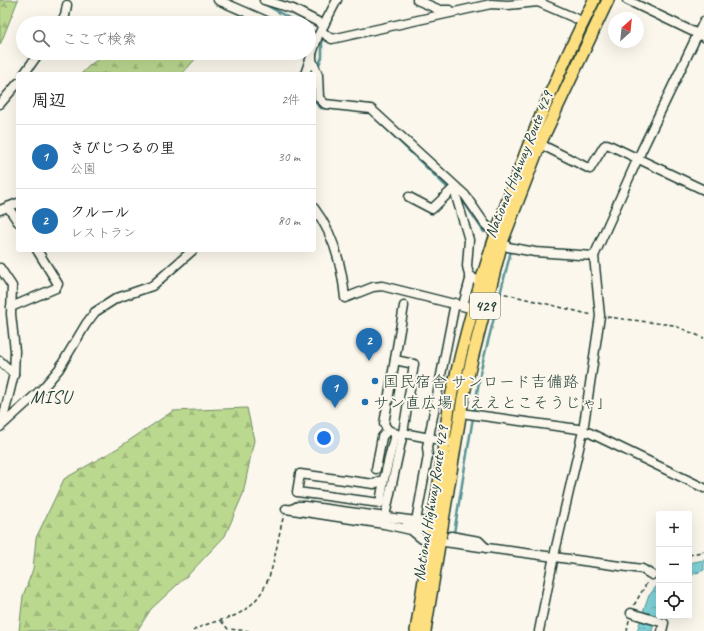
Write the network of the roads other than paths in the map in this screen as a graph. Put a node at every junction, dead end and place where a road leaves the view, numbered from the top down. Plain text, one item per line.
1 (218, 0) edge
2 (264, 0) edge
3 (328, 0) edge
4 (417, 0) edge
5 (594, 0) edge
6 (608, 0) edge
7 (627, 0) edge
8 (335, 3) edge
9 (67, 5) dead end
10 (464, 9) junction
11 (65, 16) edge
12 (255, 16) edge
13 (303, 16) edge
14 (704, 21) edge
15 (584, 22) junction
16 (316, 27) edge
17 (321, 31) junction
18 (701, 35) edge
19 (316, 40) edge
20 (34, 60) edge
21 (308, 60) edge
22 (312, 60) edge
23 (25, 72) edge
24 (305, 72) edge
25 (16, 85) edge
26 (0, 104) edge
27 (539, 139) junction
28 (638, 158) junction
29 (456, 188) junction
30 (704, 190) edge
31 (409, 197) dead end
32 (16, 204) edge
33 (4, 208) edge
34 (316, 211) edge
35 (16, 220) edge
36 (499, 239) junction
37 (37, 252) edge
38 (190, 252) edge
39 (594, 256) junction
40 (0, 268) edge
41 (470, 276) junction
42 (480, 284) junction
43 (490, 290) junction
44 (404, 306) dead end
45 (11, 307) junction
46 (469, 307) junction
47 (395, 360) junction
48 (0, 361) edge
49 (14, 374) junction
50 (469, 414) junction
51 (1, 425) edge
52 (583, 431) junction
53 (396, 433) junction
54 (429, 438) junction
55 (450, 442) junction
56 (376, 469) dead end
57 (384, 479) junction
58 (704, 488) edge
59 (289, 510) road end
60 (384, 520) junction
61 (416, 521) junction
62 (433, 522) junction
63 (423, 529) dead end
64 (452, 536) dead end
65 (435, 541) junction
66 (486, 548) junction
67 (554, 555) junction
68 (652, 575) road end
69 (633, 614) road end
70 (663, 626) edge
71 (416, 631) edge
72 (426, 631) edge
73 (539, 631) edge

1 - 12 street
2 - 13 street
3 - 8 street
4 - 10 street
5 - 15 highway, National Highway Route 429 / 429
6 - 27 highway, National Highway Route 429 / 429
7 - 18 street
8 - 17 street
9 - 11 street
10 - 15 street
10 - 17 street
14 - 18 street
15 - 27 highway, National Highway Route 429 / 429
16 - 17 street
17 - 19 street
18 - 28 street
20 - 23 street
21 - 24 street
22 - 29 street
25 - 26 street
27 - 28 street
27 - 36 highway, National Highway Route 429 / 429
28 - 30 street
28 - 39 street
29 - 31 street
29 - 36 street
29 - 41 street
32 - 33 street
33 - 35 street
34 - 46 street
36 - 39 street
36 - 42 highway, National Highway Route 429 / 429
36 - 43 highway, National Highway Route 429 / 429
37 - 45 street
38 - 51 street
39 - 52 street
40 - 45 street
41 - 42 street
41 - 46 street
42 - 43 street
42 - 46 highway, National Highway Route 429 / 429
43 - 46 highway, National Highway Route 429 / 429
44 - 47 street
45 - 49 street
46 - 50 highway, National Highway Route 429 / 429
46 - 54 street
46 - 55 highway, National Highway Route 429 / 429
47 - 53 street
47 - 53 street
48 - 49 street
49 - 51 street
50 - 52 street
50 - 55 highway, National Highway Route 429 / 429
52 - 58 street
52 - 67 street
53 - 54 street
53 - 56 street
53 - 57 street
53 - 60 street
54 - 55 street
54 - 61 street
55 - 62 highway, National Highway Route 429 / 429
55 - 65 highway, National Highway Route 429 / 429
57 - 57 street
59 - 60 street
60 - 61 street
60 - 63 street
60 - 65 street
61 - 62 street
62 - 65 highway, National Highway Route 429 / 429
64 - 66 street
65 - 66 street
65 - 71 highway, National Highway Route 429 / 429
65 - 72 highway, National Highway Route 429 / 429
66 - 67 street
67 - 68 street
67 - 73 street
69 - 70 street

